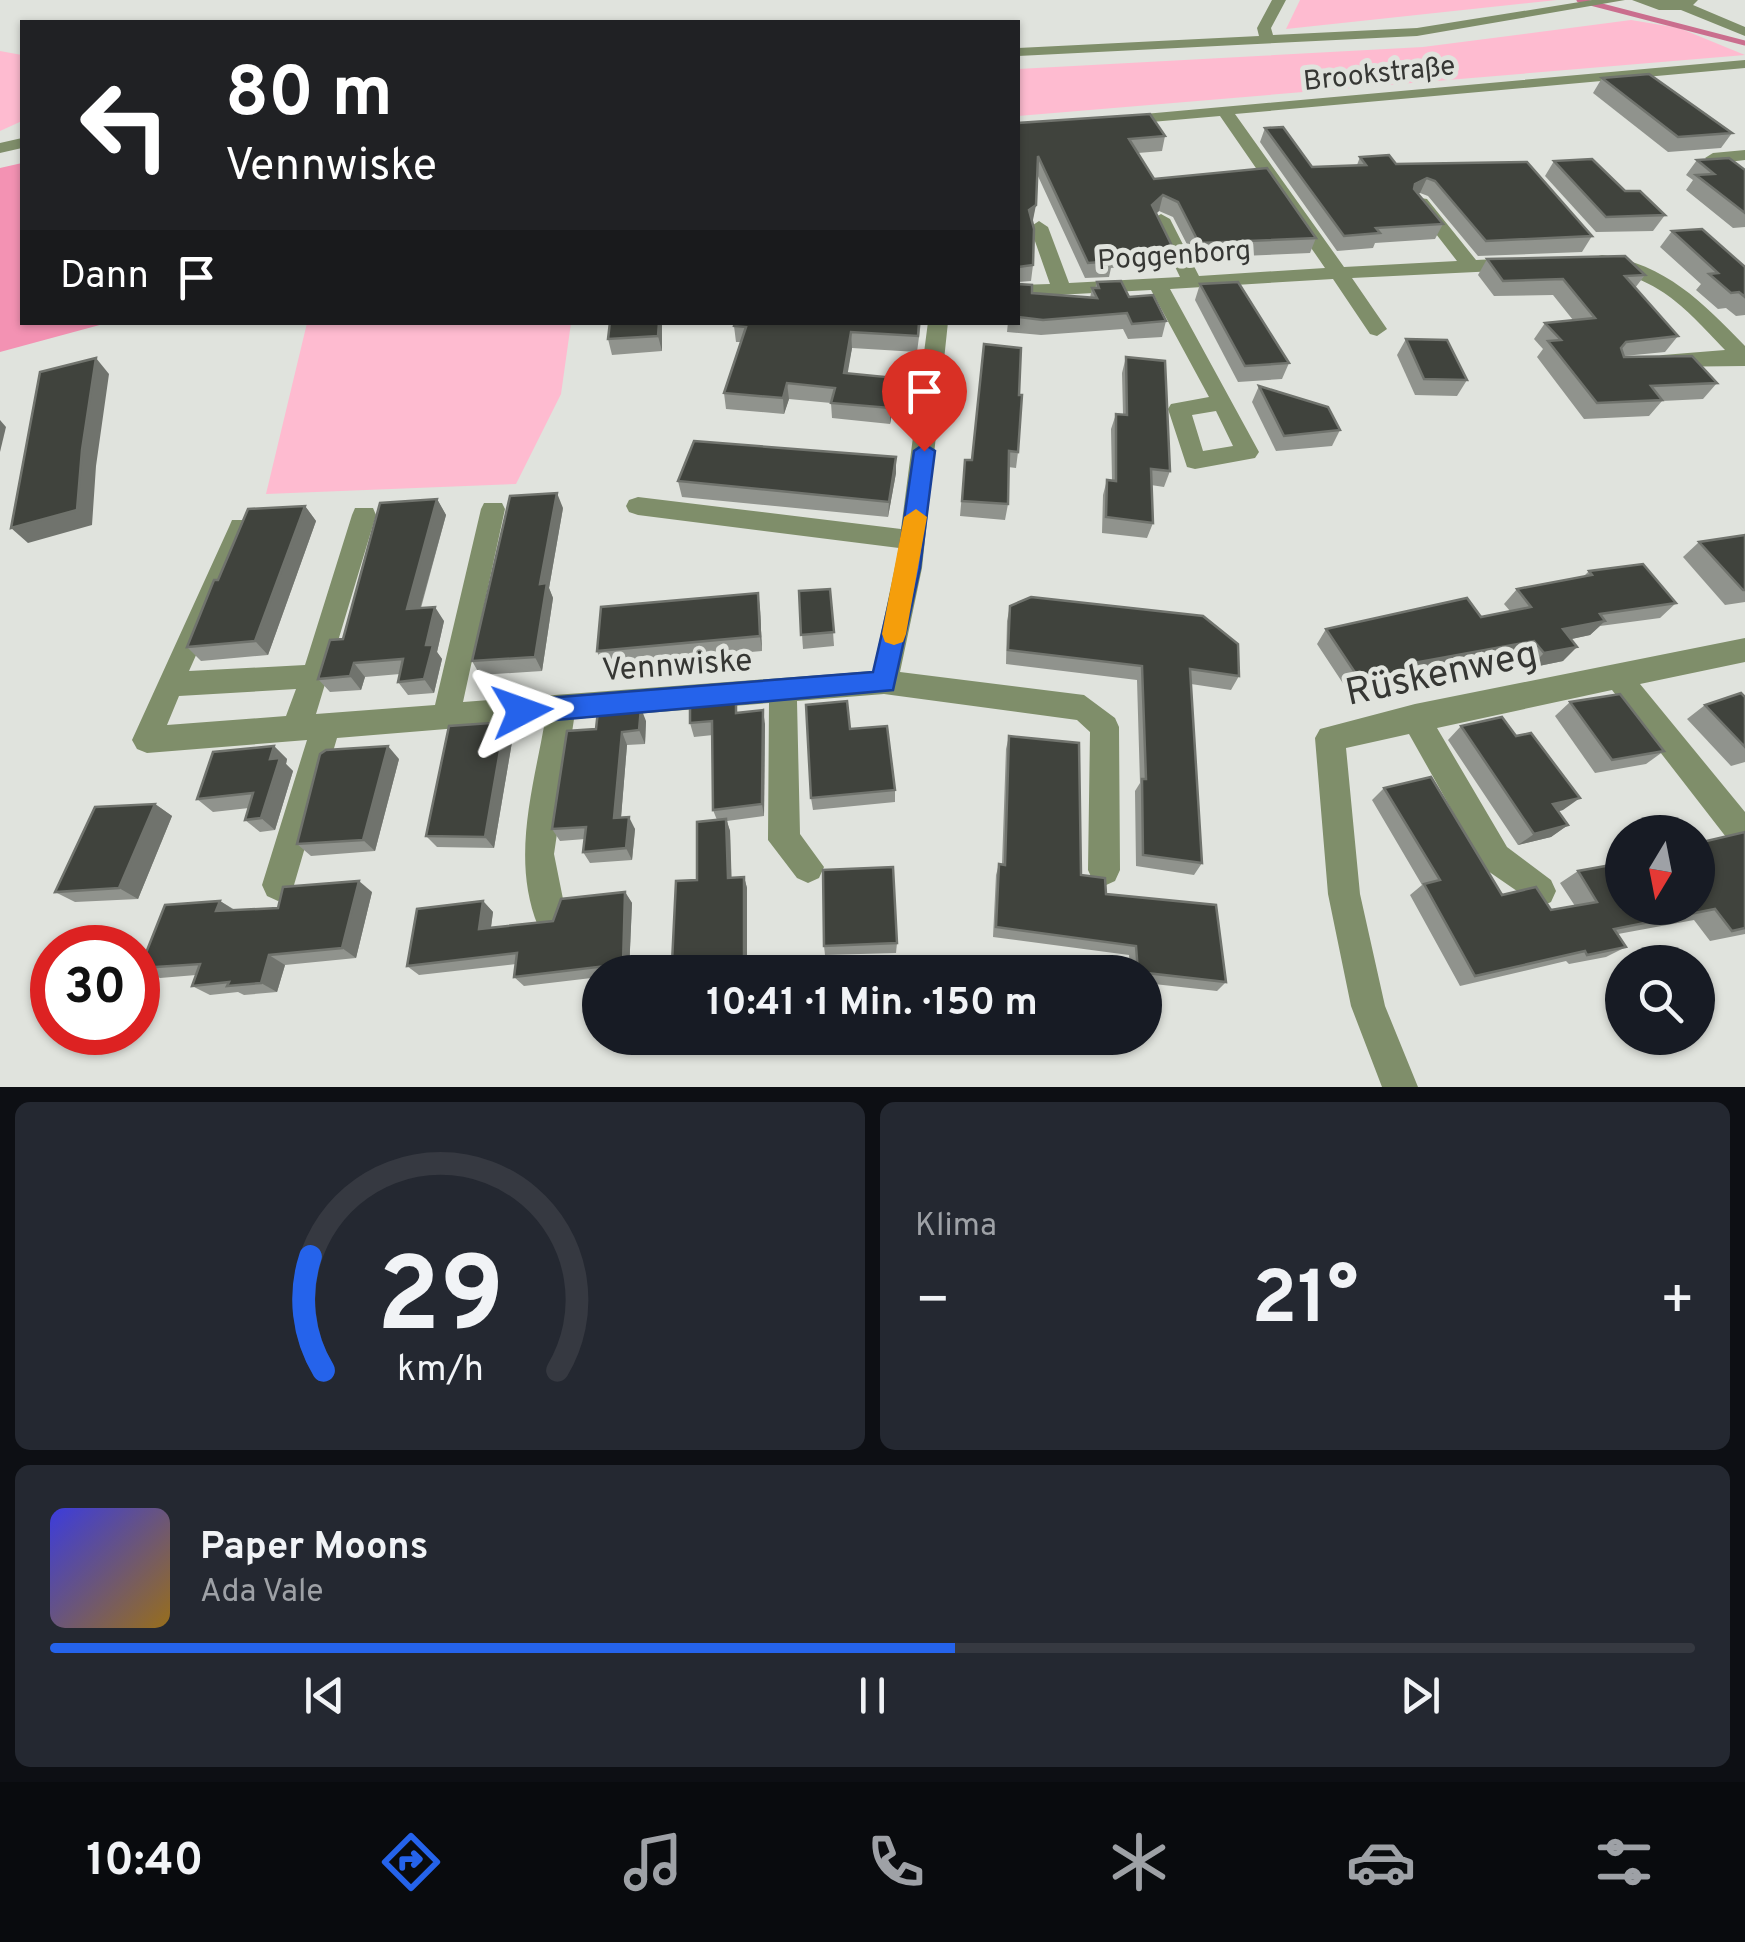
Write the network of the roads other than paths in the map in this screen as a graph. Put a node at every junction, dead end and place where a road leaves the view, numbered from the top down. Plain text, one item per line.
1 (1278, 0) edge
2 (1639, 0) edge
3 (1611, 1) edge
4 (1687, 3) edge
5 (1745, 32) edge
6 (1268, 42) junction
7 (1020, 52) edge
8 (1745, 64) edge
9 (1225, 111) junction
10 (1103, 121) edge
11 (1743, 156) edge
12 (1745, 184) edge
13 (1419, 202) edge
14 (1161, 219) edge
15 (1039, 227) dead end
16 (1595, 256) edge
17 (1548, 263) edge
18 (1471, 266) junction
19 (1334, 272) junction
20 (1192, 282) junction
21 (1158, 285) junction
22 (1062, 289) junction
23 (1020, 291) edge
24 (938, 325) edge
25 (1377, 329) dead end
26 (1744, 350) edge
27 (1643, 364) edge
28 (1223, 402) dead end
29 (638, 506) dead end
30 (492, 509) dead end
31 (364, 515) dead end
32 (241, 527) edge
33 (912, 540) junction
34 (1745, 650) edge
35 (1616, 675) junction
36 (315, 676) junction
37 (884, 682) junction
38 (169, 684) junction
39 (783, 691) junction
40 (561, 708) junction
41 (446, 718) junction
42 (1415, 718) junction
43 (311, 728) junction
44 (1737, 826) dead end
45 (808, 867) dead end
46 (1104, 870) dead end
47 (278, 885) dead end
48 (1540, 892) edge
49 (550, 914) dead end
50 (1400, 1087) edge

1 - 6 street
2 - 4 street
3 - 6 street
4 - 5 street
6 - 7 street
8 - 9 street, Brookstraße
9 - 10 street, Brookstraße
9 - 19 street, Poggenborg
11 - 12 street
13 - 18 street
14 - 20 street
15 - 22 street
16 - 26 street
17 - 18 street, Poggenborg
18 - 19 street, Poggenborg
19 - 20 street, Poggenborg
19 - 25 street
20 - 21 street, Poggenborg
21 - 22 street, Poggenborg
21 - 28 street
22 - 23 street, Poggenborg
24 - 33 street
26 - 27 street
29 - 33 street
30 - 41 street
31 - 36 street
32 - 38 street
33 - 37 street
34 - 35 street, Rüskenweg
35 - 42 street, Rüskenweg
35 - 44 street
36 - 38 street
36 - 43 street
37 - 39 street, Vennwiske
37 - 46 street, Vennwiske
38 - 43 street, Vennwiske
39 - 40 street, Vennwiske
39 - 45 street
40 - 41 street, Vennwiske
40 - 49 street
41 - 43 street, Vennwiske
42 - 48 street
42 - 50 street, Rüskenweg
43 - 47 street

